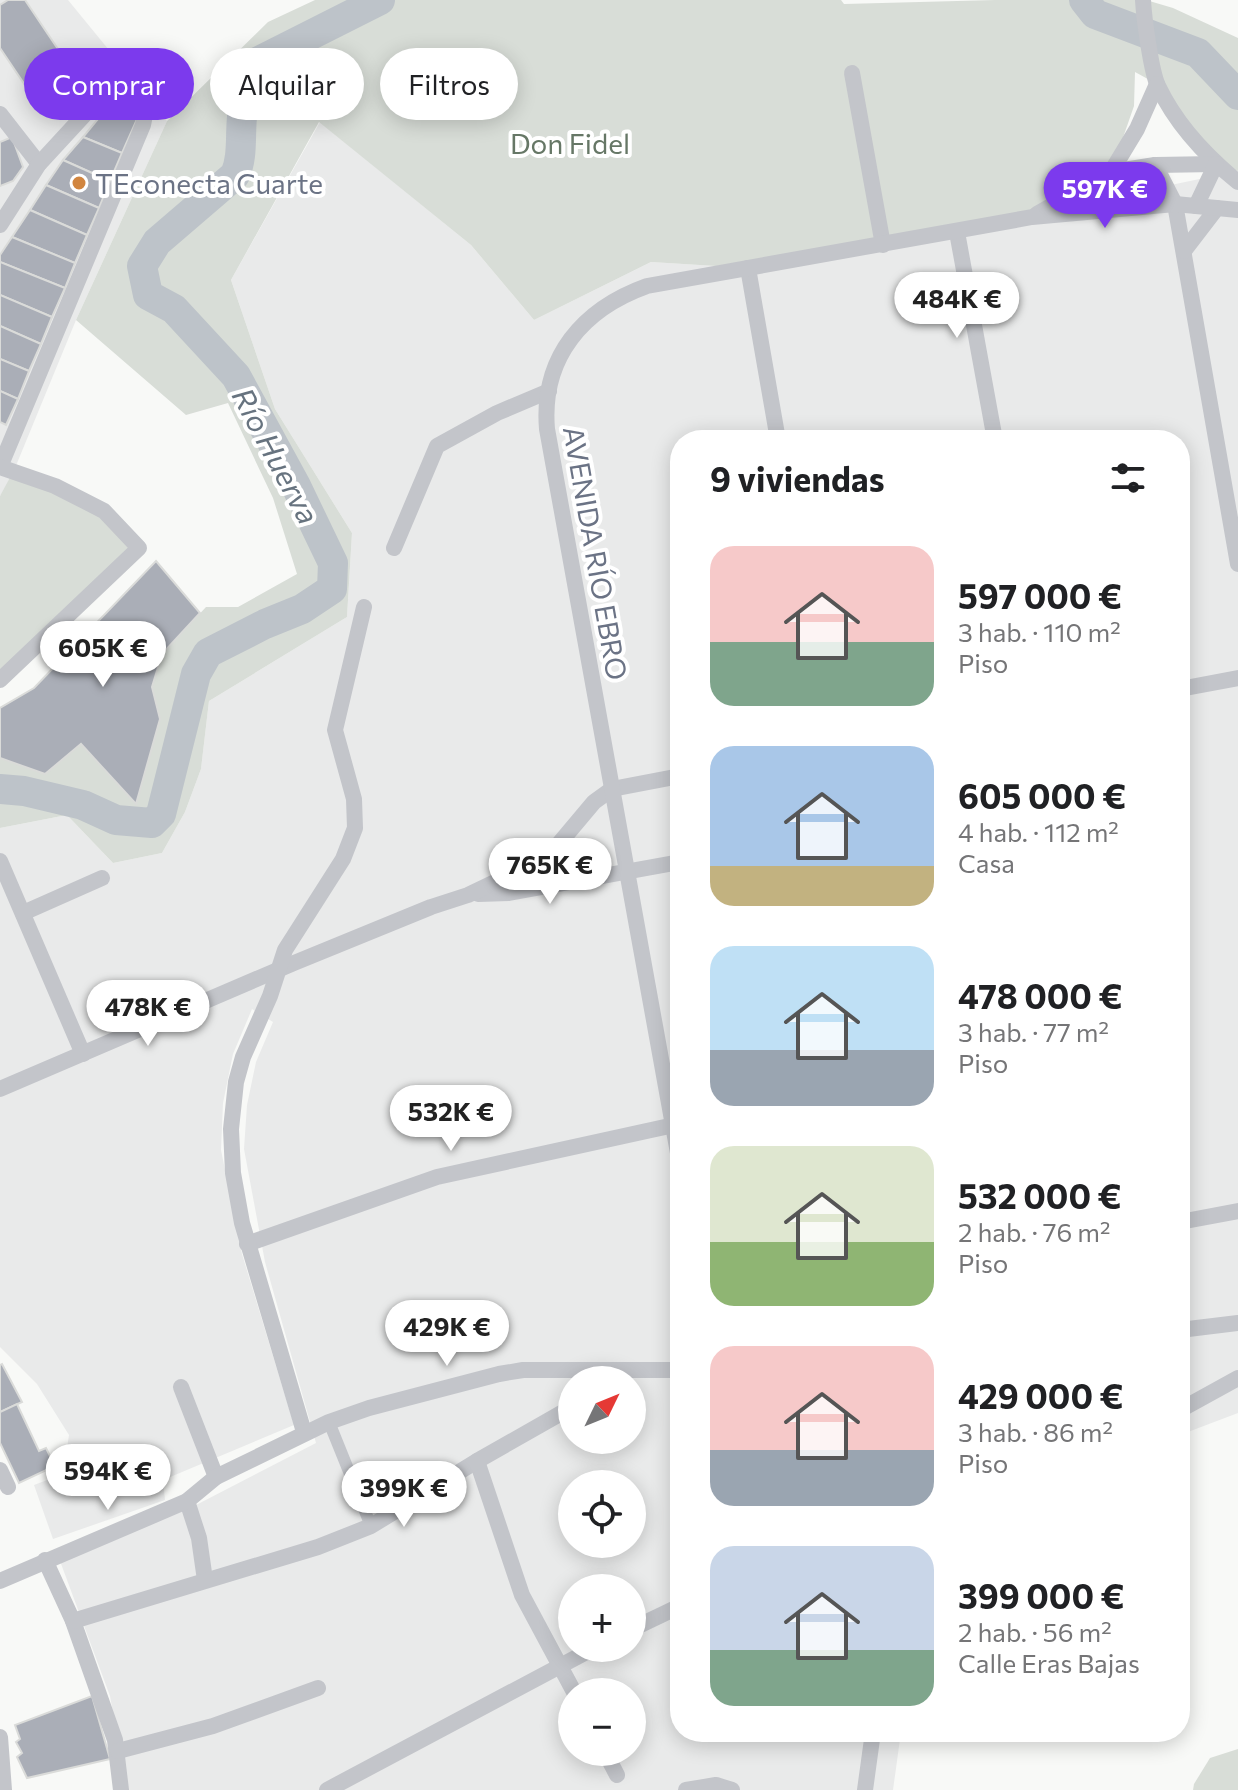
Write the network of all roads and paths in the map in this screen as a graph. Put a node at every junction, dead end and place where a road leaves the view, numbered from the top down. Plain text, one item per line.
1 (1143, 3) edge
2 (852, 73) dead end
3 (1157, 84) junction
4 (0, 114) edge
5 (80, 120) edge
6 (144, 120) edge
7 (39, 164) junction
8 (1216, 164) junction
9 (1155, 165) junction
10 (1111, 172) junction
11 (1238, 182) edge
12 (1175, 204) junction
13 (1196, 206) junction
14 (1217, 208) junction
15 (1238, 210) edge
16 (1032, 217) junction
17 (0, 225) edge
18 (957, 232) junction
19 (883, 245) junction
20 (1184, 251) junction
21 (748, 268) junction
22 (549, 391) junction
23 (776, 430) edge
24 (993, 430) edge
25 (0, 467) edge
26 (394, 548) dead end
27 (1238, 564) edge
28 (364, 607) dead end
29 (1238, 678) edge
30 (0, 680) edge
31 (1190, 687) edge
32 (670, 778) edge
33 (612, 789) junction
34 (0, 861) edge
35 (670, 864) edge
36 (626, 872) junction
37 (102, 878) dead end
38 (468, 895) junction
39 (23, 913) junction
40 (280, 970) junction
41 (83, 1054) junction
42 (0, 1089) edge
43 (670, 1104) edge
44 (670, 1126) edge
45 (1238, 1211) edge
46 (1190, 1220) edge
47 (247, 1244) junction
48 (1238, 1323) edge
49 (1190, 1329) edge
50 (558, 1369) edge
51 (670, 1370) edge
52 (646, 1372) edge
53 (1238, 1378) edge
54 (181, 1387) dead end
55 (1190, 1404) edge
56 (558, 1415) edge
57 (329, 1422) junction
58 (304, 1432) junction
59 (477, 1461) junction
60 (0, 1470) edge
61 (216, 1477) junction
62 (8, 1487) dead end
63 (187, 1501) junction
64 (371, 1526) junction
65 (45, 1560) junction
66 (205, 1580) junction
67 (0, 1581) edge
68 (670, 1611) edge
69 (73, 1621) junction
70 (646, 1622) edge
71 (565, 1662) edge
72 (559, 1665) junction
73 (566, 1678) edge
74 (318, 1688) dead end
75 (0, 1737) edge
76 (872, 1742) edge
77 (118, 1751) junction
78 (612, 1766) edge
79 (617, 1775) dead end
80 (4, 1790) edge
81 (121, 1790) edge
82 (327, 1790) edge
83 (686, 1790) edge
84 (732, 1790) edge
85 (865, 1790) edge

1 - 3 street
2 - 19 street
3 - 8 street
3 - 10 street, AVENIDA RÍO EBRO
4 - 7 street
5 - 7 street
6 - 25 street
7 - 17 street
8 - 9 street, AVENIDA RÍO EBRO
8 - 11 street
8 - 13 street
9 - 10 street, AVENIDA RÍO EBRO
9 - 12 street
10 - 16 street, AVENIDA RÍO EBRO
12 - 13 street, AVENIDA RÍO EBRO
12 - 16 street, AVENIDA RÍO EBRO
12 - 20 street
13 - 14 street, AVENIDA RÍO EBRO
14 - 15 street, AVENIDA RÍO EBRO
14 - 20 street
16 - 18 street, AVENIDA RÍO EBRO
18 - 19 street, AVENIDA RÍO EBRO
18 - 24 street
19 - 21 street, AVENIDA RÍO EBRO
20 - 27 street
21 - 22 street, AVENIDA RÍO EBRO
21 - 23 street
22 - 26 street
22 - 33 street, AVENIDA RÍO EBRO
25 - 30 street
28 - 40 street
29 - 31 street
32 - 33 street
33 - 36 street, AVENIDA RÍO EBRO
33 - 38 street
34 - 39 street
35 - 36 street
36 - 38 street
36 - 43 street, AVENIDA RÍO EBRO
37 - 39 street
38 - 40 street
39 - 41 street
40 - 41 street
40 - 47 street
41 - 42 street
44 - 47 street
45 - 46 street
47 - 58 street
48 - 49 street
50 - 57 street
51 - 52 street
53 - 55 street
54 - 61 street
56 - 59 street
57 - 58 street
57 - 64 street
58 - 61 street
59 - 64 street
59 - 72 street
60 - 62 street
61 - 63 street
63 - 65 street
63 - 66 street
64 - 66 street
65 - 67 street
65 - 69 street
66 - 69 street
68 - 70 street
69 - 77 street
71 - 72 street
72 - 73 street
72 - 82 street
74 - 77 street
75 - 80 street
76 - 85 street
77 - 81 street
78 - 79 street
83 - 84 street

